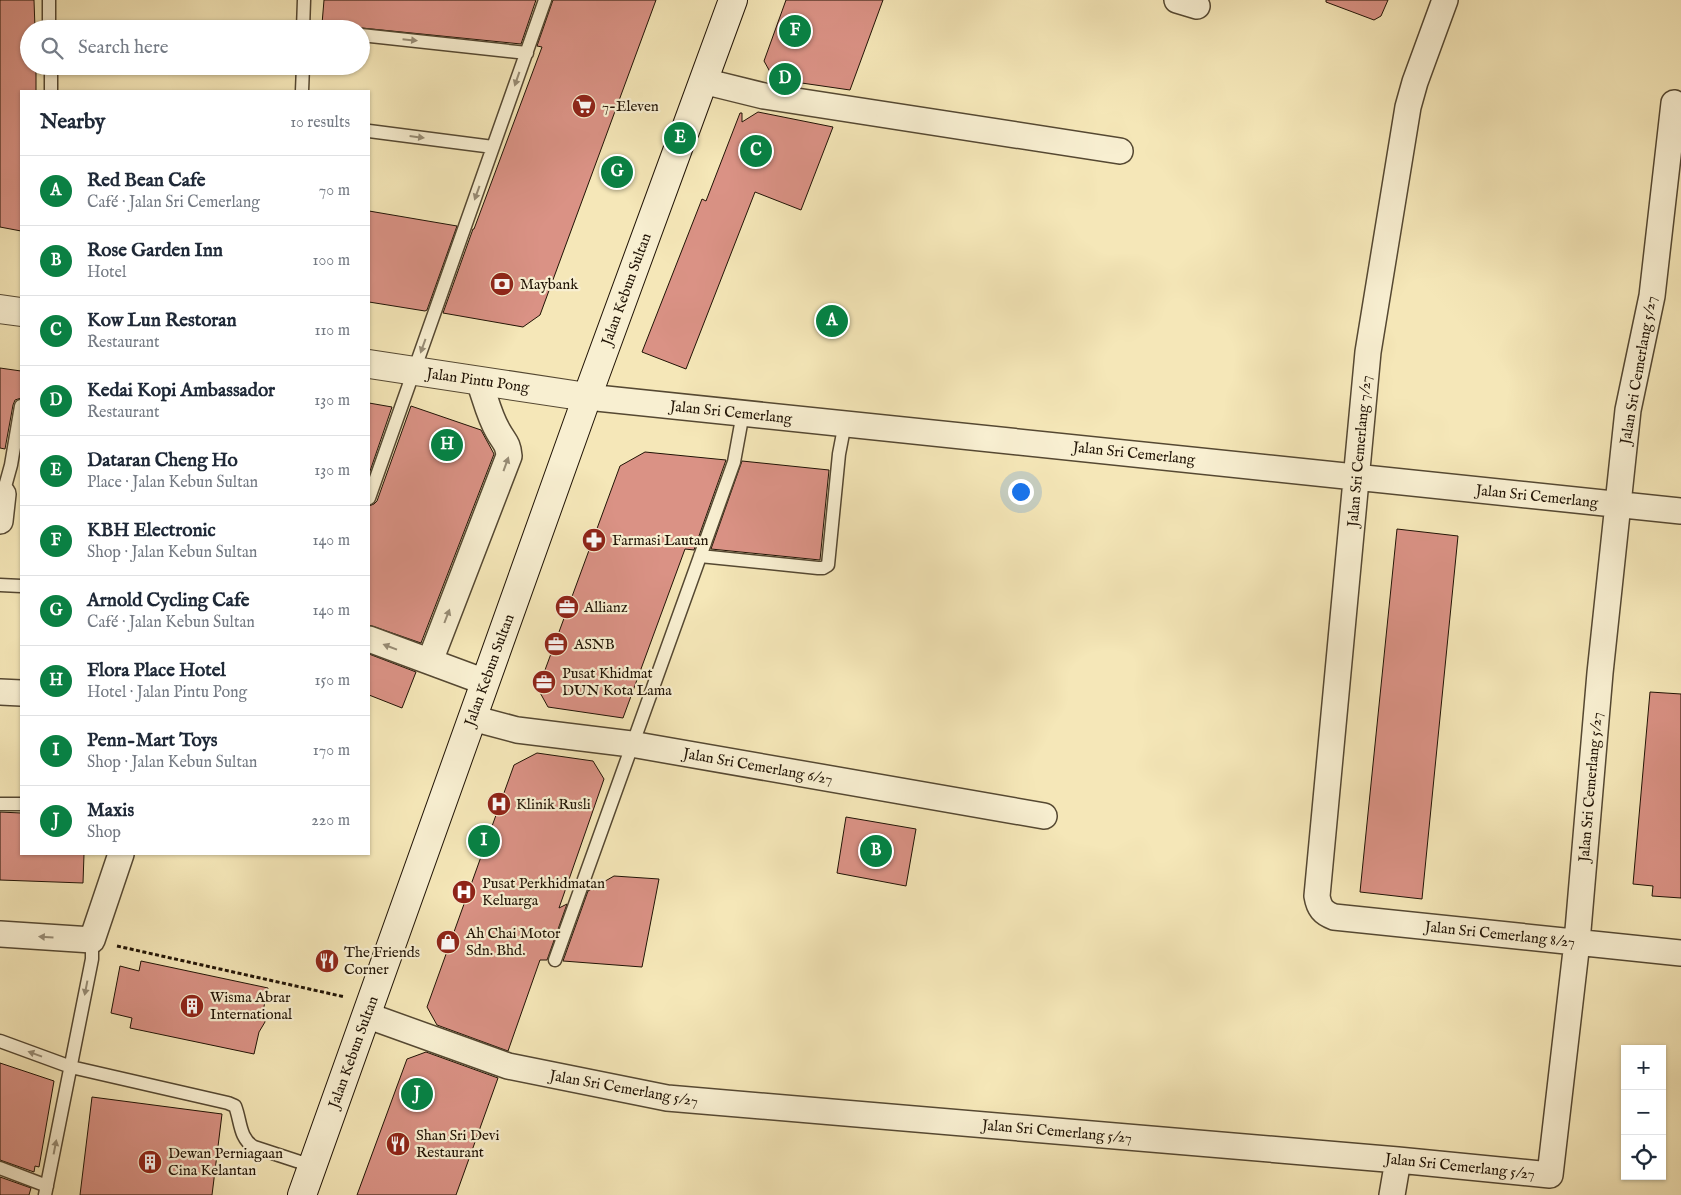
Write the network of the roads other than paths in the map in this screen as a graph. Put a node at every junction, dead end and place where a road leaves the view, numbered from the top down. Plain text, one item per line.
1 (49, 0) edge
2 (304, 0) edge
3 (545, 0) edge
4 (733, 0) edge
5 (1445, 0) edge
6 (50, 20) edge
7 (304, 20) edge
8 (370, 36) edge
9 (527, 53) junction
10 (51, 75) edge
11 (303, 75) edge
12 (703, 81) junction
13 (51, 90) edge
14 (302, 90) edge
15 (1674, 103) dead end
16 (370, 131) edge
17 (494, 147) junction
18 (1120, 151) dead end
19 (0, 309) edge
20 (20, 312) edge
21 (370, 364) edge
22 (414, 371) junction
23 (479, 381) junction
24 (587, 396) junction
25 (20, 412) edge
26 (743, 413) junction
27 (844, 423) junction
28 (1356, 477) junction
29 (2, 494) edge
30 (370, 495) edge
31 (1618, 504) junction
32 (1681, 511) edge
33 (0, 521) edge
34 (700, 556) junction
35 (0, 585) edge
36 (20, 586) edge
37 (370, 638) edge
38 (430, 661) junction
39 (485, 682) junction
40 (0, 692) edge
41 (20, 694) edge
42 (472, 718) junction
43 (632, 744) junction
44 (0, 804) edge
45 (20, 804) edge
46 (1044, 816) dead end
47 (121, 855) edge
48 (1322, 910) joint
49 (0, 934) edge
50 (92, 940) junction
51 (1577, 942) junction
52 (1681, 953) edge
53 (555, 960) dead end
54 (368, 1009) junction
55 (0, 1041) edge
56 (71, 1067) junction
57 (1398, 1160) junction
58 (312, 1166) junction
59 (0, 1168) edge
60 (46, 1190) edge
61 (302, 1195) edge
62 (1392, 1195) edge

1 - 6 lane
2 - 7 lane
3 - 9 lane
4 - 12 main road, Jalan Kebun Sultan
5 - 28 street, Jalan Sri Cemerlang 7/27
8 -> 9 lane
9 -> 17 lane
10 - 13 lane
11 - 14 lane
12 - 18 street
12 - 24 main road, Jalan Kebun Sultan
15 - 31 street, Jalan Sri Cemerlang 5/27
16 -> 17 lane
17 -> 22 lane
19 - 20 main road
21 - 22 main road, Jalan Pintu Pong
22 - 23 main road, Jalan Pintu Pong
22 - 30 lane
23 - 24 main road, Jalan Pintu Pong
38 -> 23 street
24 - 26 street, Jalan Sri Cemerlang
24 - 39 main road, Jalan Kebun Sultan
25 - 29 lane
26 - 27 street, Jalan Sri Cemerlang
26 - 34 lane
27 - 28 street, Jalan Sri Cemerlang
27 - 34 lane
28 - 31 street, Jalan Sri Cemerlang
28 - 48 street, Jalan Sri Cemerlang 7/27
29 - 33 street
31 - 32 street, Jalan Sri Cemerlang
31 - 51 street, Jalan Sri Cemerlang 5/27
34 - 43 lane
35 - 36 lane
38 -> 37 street
38 - 39 street
39 - 42 main road, Jalan Kebun Sultan
40 - 41 street
42 - 43 street, Jalan Sri Cemerlang 6/27
42 - 54 main road, Jalan Kebun Sultan
43 - 46 street, Jalan Sri Cemerlang 6/27
43 - 53 lane
44 - 45 lane
47 - 50 street
48 - 51 street, Jalan Sri Cemerlang 8/27
50 -> 49 street
50 -> 56 lane
51 - 52 street, Jalan Sri Cemerlang 8/27
51 - 57 street, Jalan Sri Cemerlang 5/27
54 - 57 street, Jalan Sri Cemerlang 5/27
54 - 58 main road, Jalan Kebun Sultan
56 -> 55 lane
56 - 58 lane
60 -> 56 lane
57 - 62 street
58 - 61 main road, Jalan Kebun Sultan
59 - 60 lane

